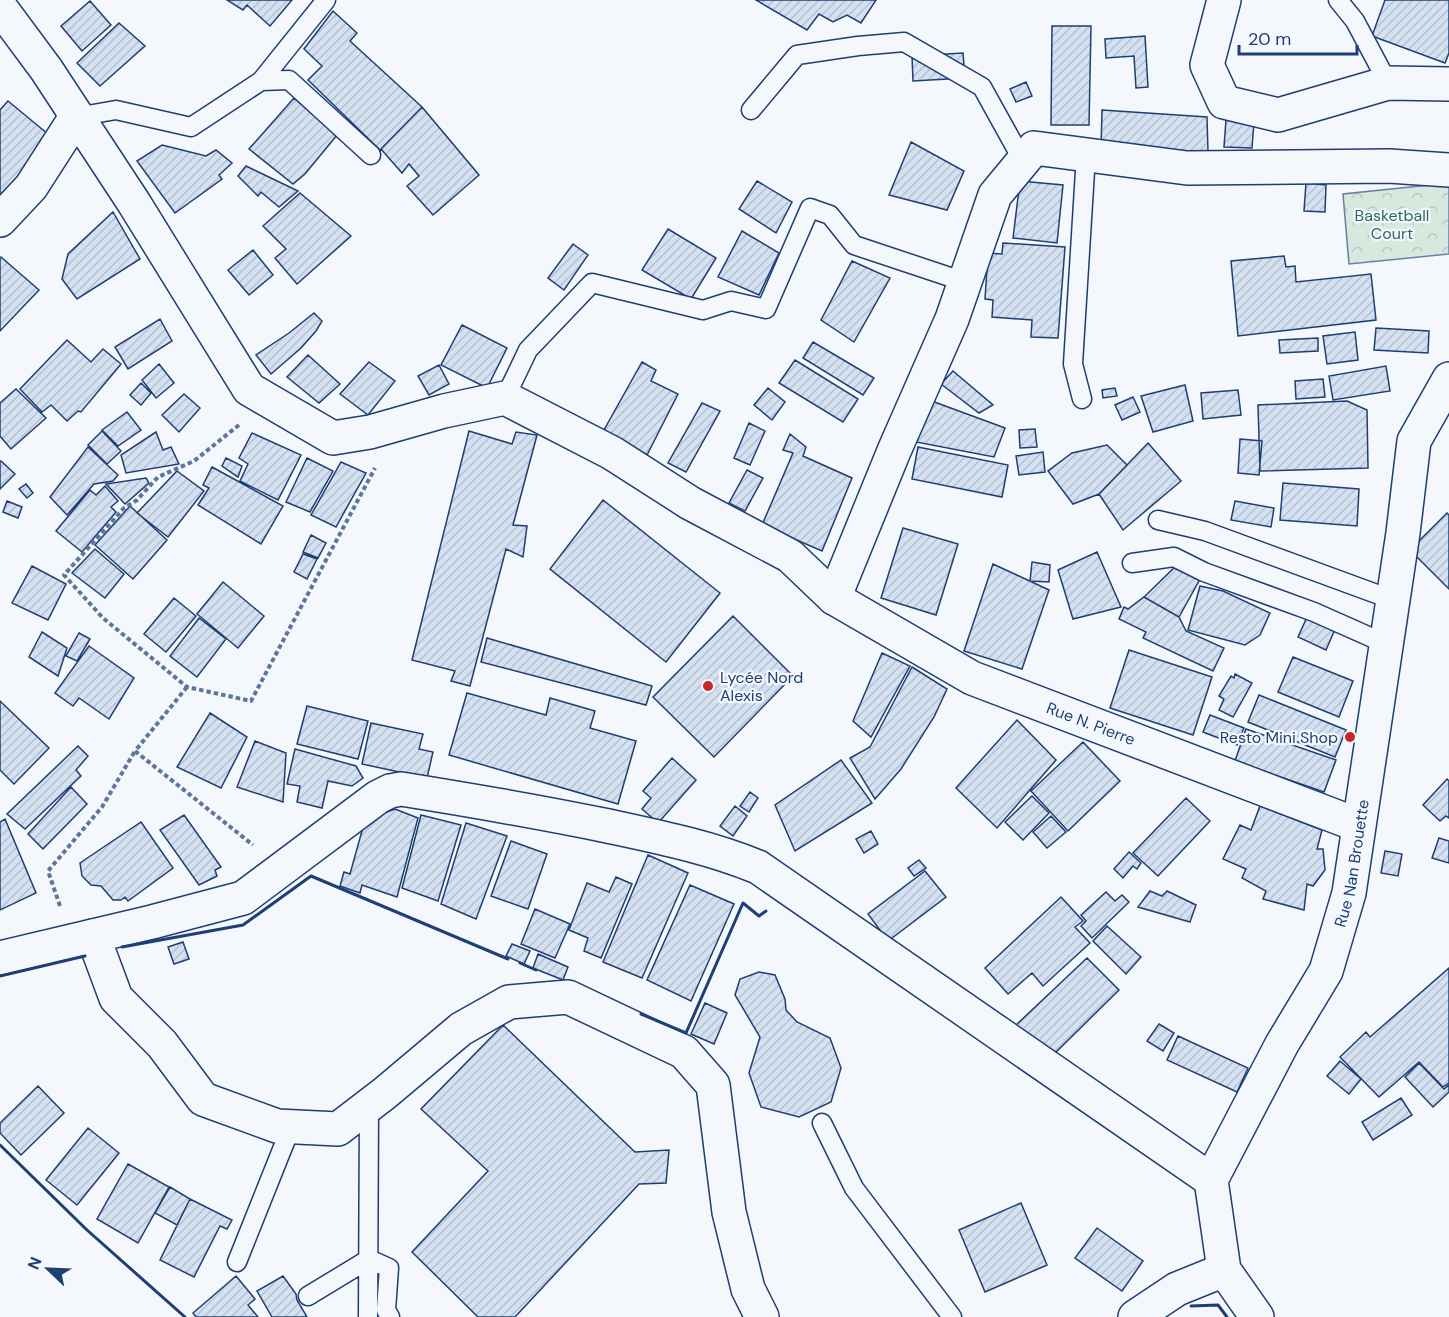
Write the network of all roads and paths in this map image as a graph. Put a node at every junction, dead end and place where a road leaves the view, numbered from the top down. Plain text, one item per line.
1 (326, 0) edge
2 (1224, 0) edge
3 (1338, 0) edge
4 (0, 7) edge
5 (0, 49) edge
6 (46, 69) junction
7 (261, 81) junction
8 (1389, 83) junction
9 (1449, 84) edge
10 (751, 110) dead end
11 (76, 117) junction
12 (371, 155) dead end
13 (1086, 155) junction
14 (1023, 161) junction
15 (1449, 170) edge
16 (0, 220) edge
17 (964, 282) junction
18 (1449, 379) edge
19 (505, 398) junction
20 (1082, 399) dead end
21 (271, 401) junction
22 (399, 424) junction
23 (1158, 520) dead end
24 (1132, 563) dead end
25 (834, 598) junction
26 (1393, 600) junction
27 (1386, 644) junction
28 (187, 687) junction
29 (135, 751) junction
30 (1359, 825) junction
31 (282, 869) junction
32 (83, 938) junction
33 (0, 958) edge
34 (369, 1105) junction
35 (822, 1123) dead end
36 (291, 1127) junction
37 (1211, 1180) junction
38 (369, 1259) junction
39 (237, 1262) dead end
40 (1224, 1270) junction
41 (308, 1296) dead end
42 (368, 1317) edge
43 (390, 1317) edge
44 (762, 1317) edge
45 (952, 1317) edge
46 (1135, 1317) edge
47 (1257, 1317) edge

1 - 7 lane
2 - 8 street
3 - 8 lane
4 - 6 street
5 - 6 street
6 - 11 street
7 - 11 lane
7 - 12 lane
8 - 9 street
10 - 14 lane
11 - 16 street
11 - 21 street
13 - 14 street
13 - 15 street
13 - 20 lane
14 - 17 street
17 - 19 lane
17 - 25 street
18 - 26 street, Rue Nan Brouette
19 - 22 street
19 - 25 street, Rue N. Pierre
21 - 22 street
21 - 28 path
22 - 28 path
23 - 26 lane
24 - 27 lane
25 - 30 street, Rue N. Pierre
26 - 27 street, Rue Nan Brouette
27 - 30 street, Rue Nan Brouette
28 - 29 path
29 - 31 path
29 - 32 path
30 - 37 street, Rue Nan Brouette
31 - 32 street
31 - 37 street
32 - 33 street
32 - 36 street
34 - 36 street
34 - 38 lane
34 - 44 street
35 - 45 lane
36 - 39 lane
37 - 40 street
38 - 41 lane
38 - 42 lane
38 - 43 lane
40 - 46 street
40 - 47 street

